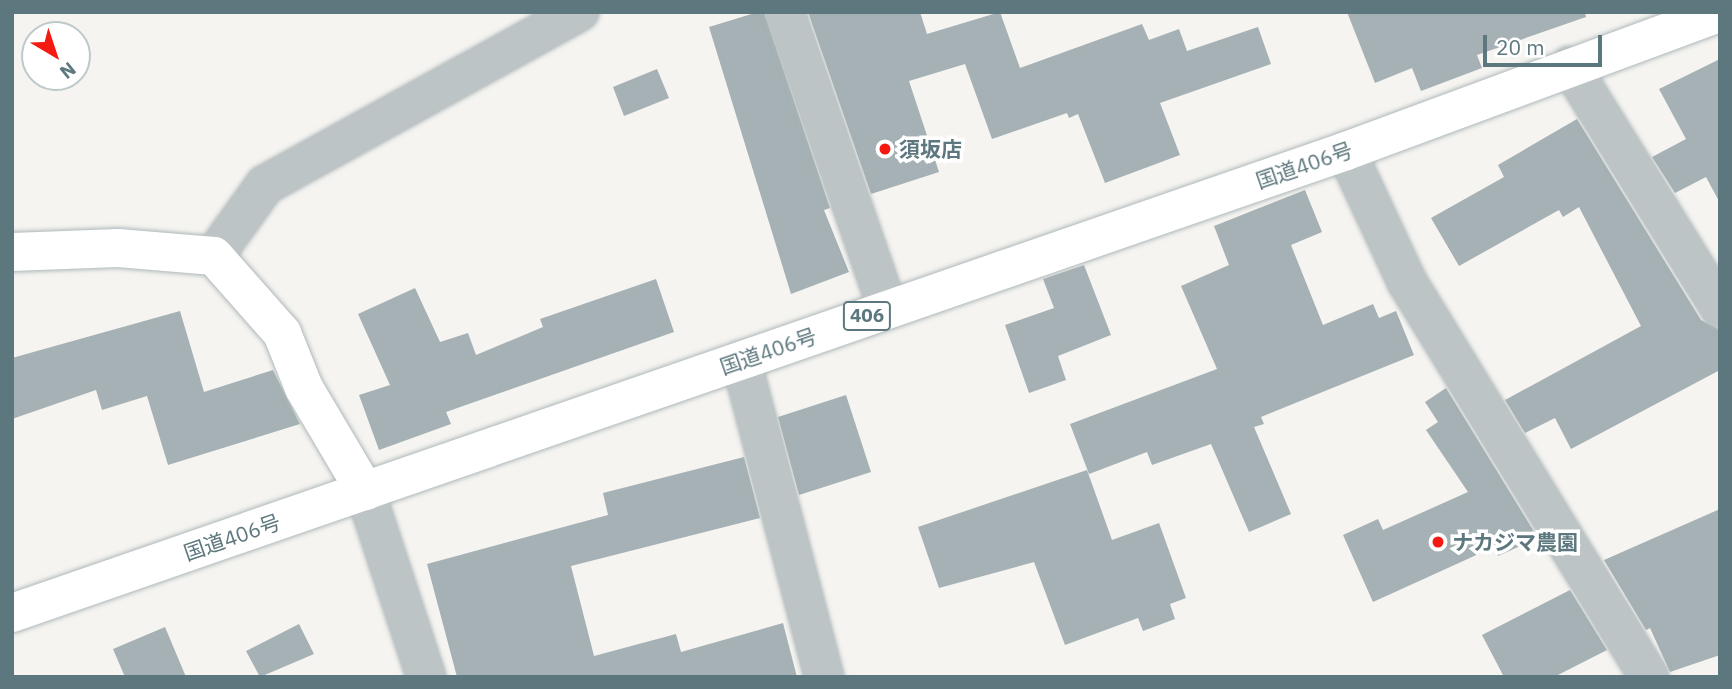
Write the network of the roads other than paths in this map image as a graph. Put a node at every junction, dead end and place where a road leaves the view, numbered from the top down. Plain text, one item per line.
1 (579, 12) edge
2 (785, 12) edge
3 (1720, 13) edge
4 (1570, 66) junction
5 (1346, 151) junction
6 (12, 252) edge
7 (214, 256) junction
8 (1720, 308) edge
9 (888, 309) junction
10 (741, 360) junction
11 (365, 491) junction
12 (12, 613) edge
13 (426, 677) edge
14 (824, 677) edge
15 (1650, 677) edge

1 - 7 street
2 - 9 street
3 - 4 main road, 国道406号 / 406
4 - 5 main road, 国道406号 / 406
4 - 8 street
5 - 9 main road, 国道406号 / 406
5 - 15 street
6 - 7 main road
7 - 11 main road
9 - 10 main road, 国道406号 / 406
10 - 11 main road, 国道406号 / 406
10 - 14 street
11 - 12 main road, 国道406号 / 406
11 - 13 street

